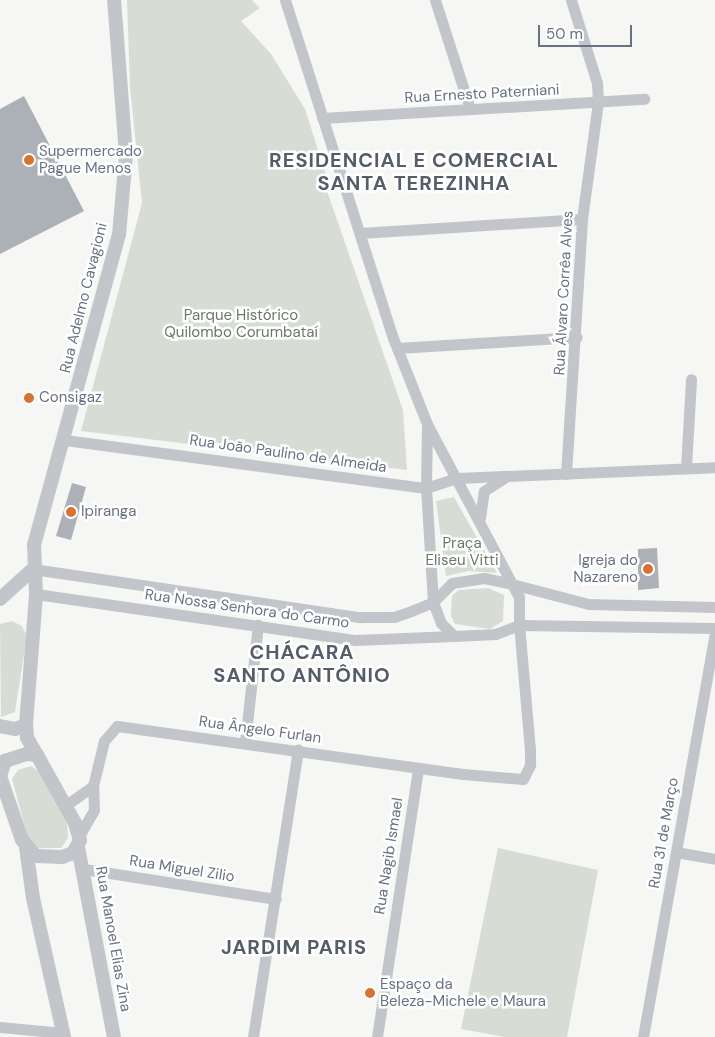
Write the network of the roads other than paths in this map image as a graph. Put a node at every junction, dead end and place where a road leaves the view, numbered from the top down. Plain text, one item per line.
1 (114, 0) edge
2 (285, 0) edge
3 (436, 0) edge
4 (571, 0) edge
5 (644, 99) dead end
6 (598, 102) junction
7 (470, 110) junction
8 (322, 118) junction
9 (582, 218) junction
10 (360, 233) junction
11 (577, 337) junction
12 (397, 348) junction
13 (691, 379) dead end
14 (427, 424) junction
15 (65, 440) junction
16 (686, 467) junction
17 (715, 467) edge
18 (566, 474) junction
19 (507, 476) junction
20 (457, 478) junction
21 (426, 488) junction
22 (480, 519) junction
23 (33, 569) junction
24 (512, 584) junction
25 (36, 594) junction
26 (0, 599) edge
27 (433, 602) junction
28 (715, 607) edge
29 (258, 625) junction
30 (519, 625) junction
31 (715, 628) edge
32 (715, 634) edge
33 (454, 636) junction
34 (26, 724) junction
35 (0, 726) edge
36 (245, 742) junction
37 (298, 750) junction
38 (37, 755) junction
39 (418, 769) junction
40 (93, 786) junction
41 (5, 804) edge
42 (66, 805) junction
43 (79, 841) junction
44 (26, 847) junction
45 (676, 852) junction
46 (715, 859) edge
47 (84, 869) junction
48 (276, 899) junction
49 (0, 1027) edge
50 (63, 1035) edge
51 (114, 1037) edge
52 (253, 1037) edge
53 (378, 1037) edge
54 (643, 1037) edge

1 - 15 street, Rua Adelmo Cavagioni
2 - 8 street
3 - 7 street
4 - 6 street, Rua Álvaro Corrêa Alves
5 - 6 street, Rua Ernesto Paterniani
6 - 7 street, Rua Ernesto Paterniani
6 - 9 street, Rua Álvaro Corrêa Alves
7 - 8 street, Rua Ernesto Paterniani
8 - 10 street
9 - 10 street
9 - 11 street, Rua Álvaro Corrêa Alves
10 - 12 street
11 - 12 street
11 - 18 street, Rua Álvaro Corrêa Alves
12 - 14 street
13 - 16 street
14 - 20 street
14 - 21 street
15 - 21 street, Rua João Paulino de Almeida
15 - 23 street, Rua Adelmo Cavagioni
16 - 17 street, Rua João Paulino de Almeida
16 - 18 street, Rua João Paulino de Almeida
18 - 19 street, Rua João Paulino de Almeida
19 - 20 street, Rua João Paulino de Almeida
19 - 22 street
20 - 21 street, Rua João Paulino de Almeida
20 - 22 street
21 - 27 street
22 - 24 street
23 - 25 street, Rua Adelmo Cavagioni
23 - 26 street
23 - 27 street, Rua Nossa Senhora do Carmo
24 - 27 street
24 - 28 street
24 - 30 street
25 - 29 street, Rua Nossa Senhora do Carmo
25 - 34 street, Rua Adelmo Cavagioni
27 - 33 street
29 - 33 street, Rua Nossa Senhora do Carmo
29 - 36 street
30 - 31 street
30 - 33 street
30 - 39 street, Rua Ângelo Furlan
32 - 45 street, Rua 31 de Março
34 - 35 street
34 - 38 street, Rua Manoel Elias Zina
36 - 37 street, Rua Ângelo Furlan
36 - 40 street, Rua Ângelo Furlan
37 - 39 street, Rua Ângelo Furlan
37 - 48 street
38 - 41 street
38 - 42 street, Rua Manoel Elias Zina
39 - 53 street, Rua Nagib Ismael
40 - 42 street
40 - 43 street
41 - 44 street
42 - 43 street, Rua Manoel Elias Zina
43 - 44 street
43 - 47 street, Rua Manoel Elias Zina
44 - 50 street
45 - 46 street
45 - 54 street, Rua 31 de Março
47 - 48 street, Rua Miguel Zilio
47 - 51 street, Rua Manoel Elias Zina
48 - 52 street
49 - 50 street

